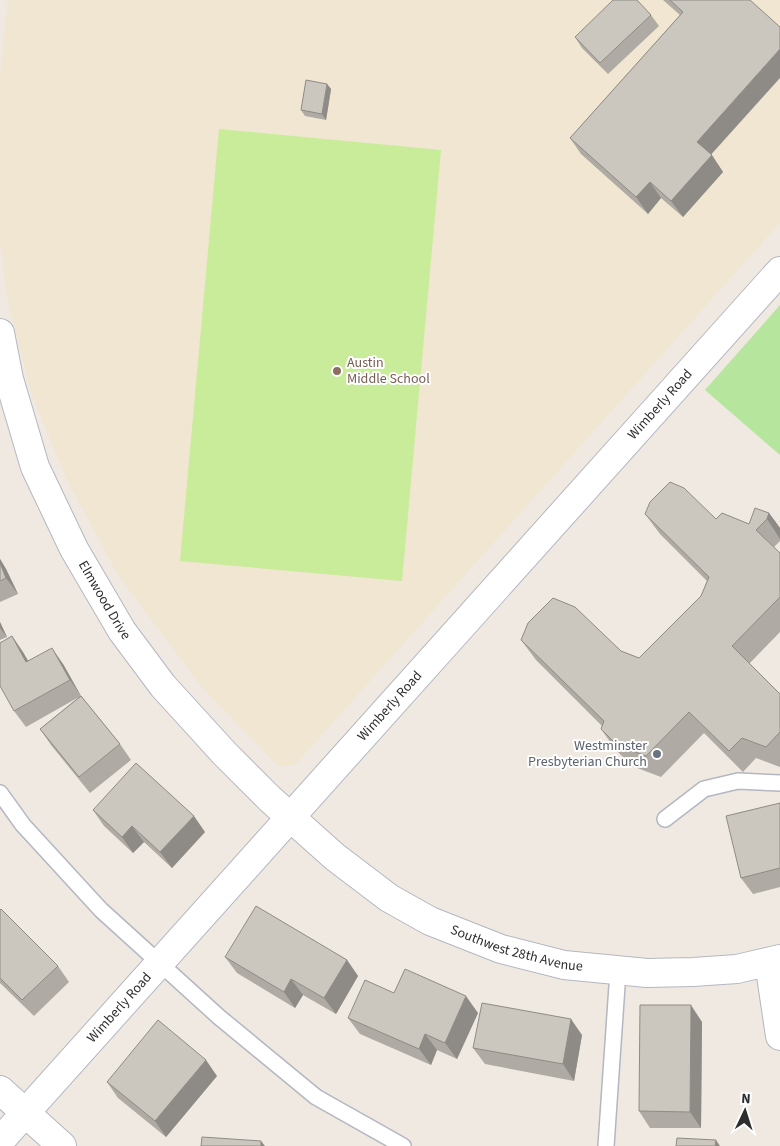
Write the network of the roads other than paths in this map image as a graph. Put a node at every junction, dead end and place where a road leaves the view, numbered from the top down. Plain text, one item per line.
1 (780, 271) edge
2 (0, 333) edge
3 (780, 784) edge
4 (0, 793) edge
5 (291, 817) junction
6 (665, 819) dead end
7 (774, 961) edge
8 (159, 963) junction
9 (618, 971) junction
10 (780, 1036) edge
11 (0, 1090) edge
12 (25, 1113) junction
13 (0, 1141) edge
14 (62, 1146) edge
15 (403, 1146) edge
16 (606, 1146) edge

1 - 5 main road, Wimberly Road
2 - 5 main road, Elmwood Drive
3 - 6 lane
4 - 8 lane
5 - 8 main road, Wimberly Road
5 - 9 main road, Southwest 28th Avenue
7 - 9 main road, Southwest 28th Avenue
7 - 10 main road
8 - 12 main road, Wimberly Road
8 - 15 lane
9 - 16 lane
11 - 12 main road
12 - 13 main road, Wimberly Road
12 - 14 main road

